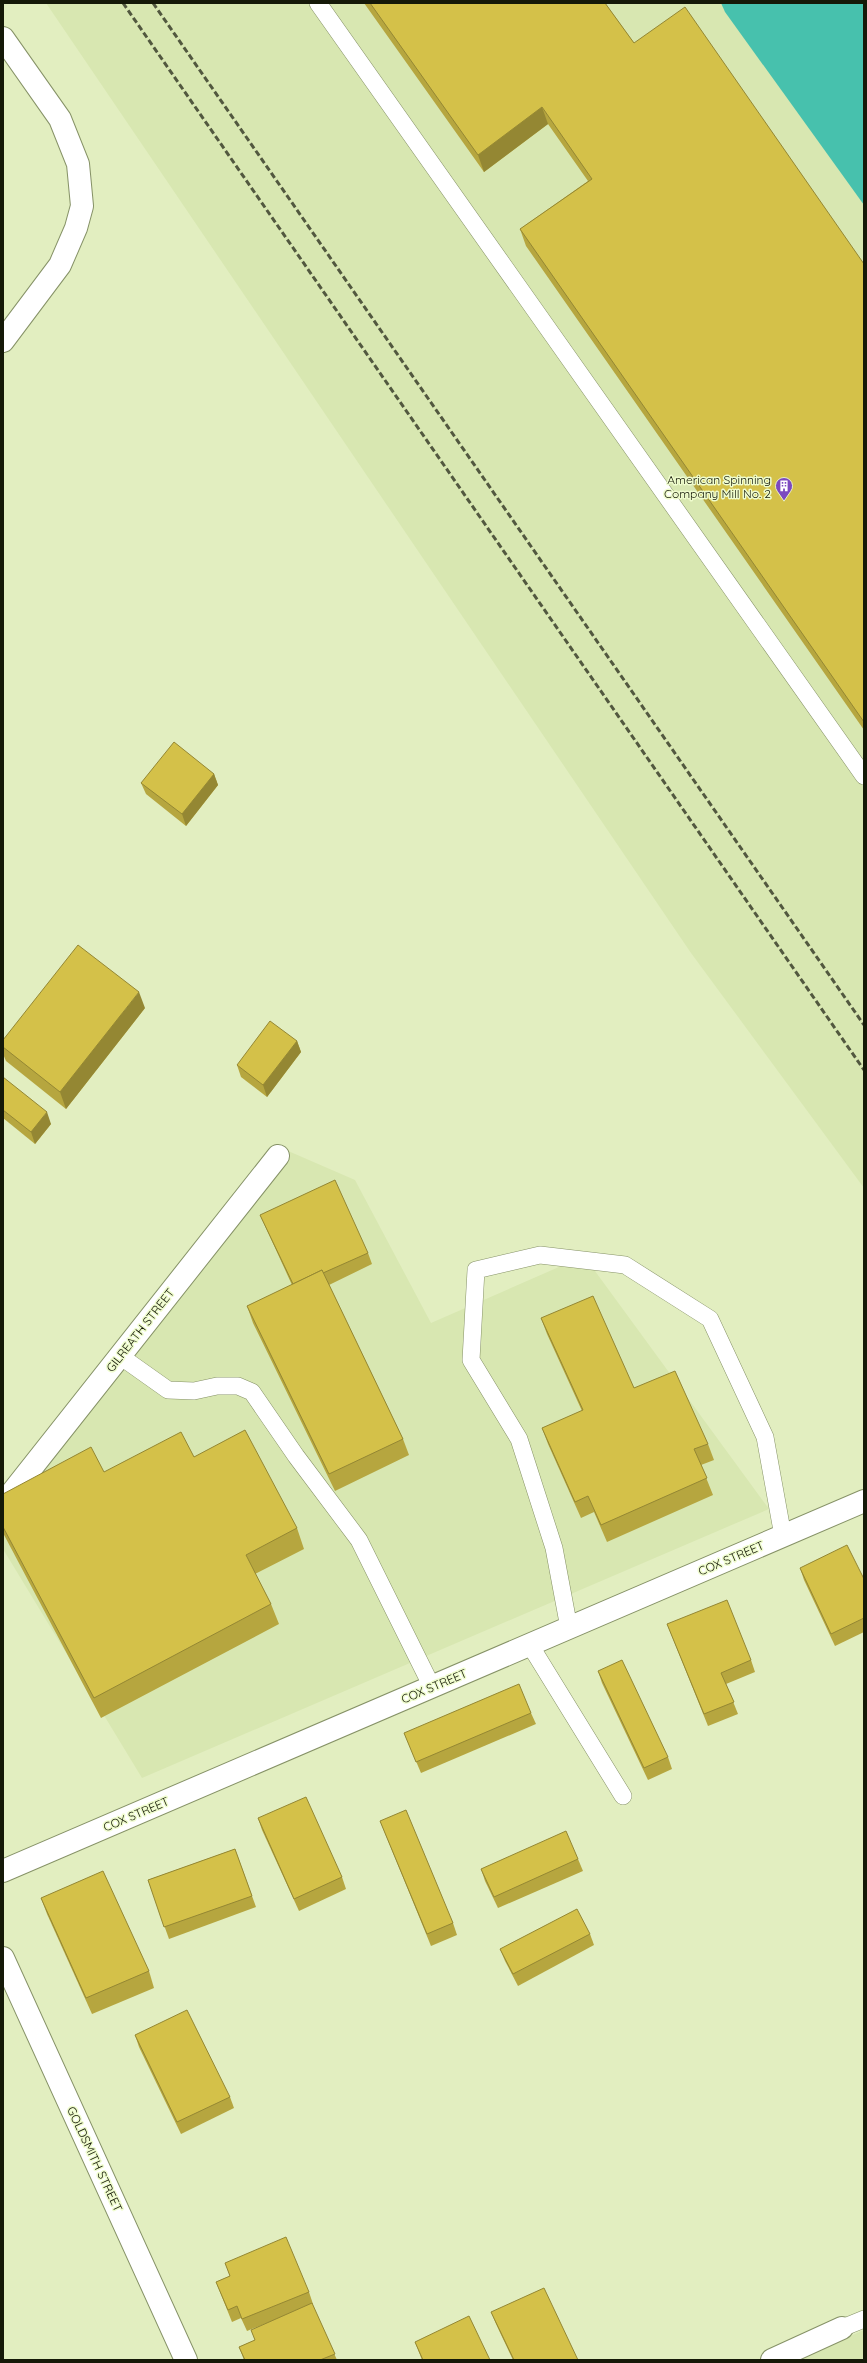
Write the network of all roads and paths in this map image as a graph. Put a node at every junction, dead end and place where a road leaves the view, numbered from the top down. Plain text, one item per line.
1 (318, 3) edge
2 (3, 38) edge
3 (3, 341) edge
4 (864, 776) edge
5 (278, 1156) dead end
6 (120, 1356) junction
7 (864, 1501) edge
8 (3, 1504) edge
9 (783, 1536) junction
10 (568, 1628) junction
11 (530, 1645) junction
12 (432, 1687) junction
13 (623, 1796) dead end
14 (3, 1870) edge
15 (3, 1958) edge
16 (864, 2319) edge
17 (842, 2328) joint
18 (186, 2360) edge
19 (772, 2360) edge

1 - 4 lane
2 - 3 street
5 - 6 street, GILREATH STREET
6 - 8 street, GILREATH STREET
6 - 12 lane
7 - 9 street, COX STREET
9 - 10 street, COX STREET
9 - 10 lane
10 - 11 street, COX STREET
11 - 12 street, COX STREET
11 - 13 lane
12 - 14 street, COX STREET
15 - 18 street, GOLDSMITH STREET
16 - 17 lane
17 - 19 street

